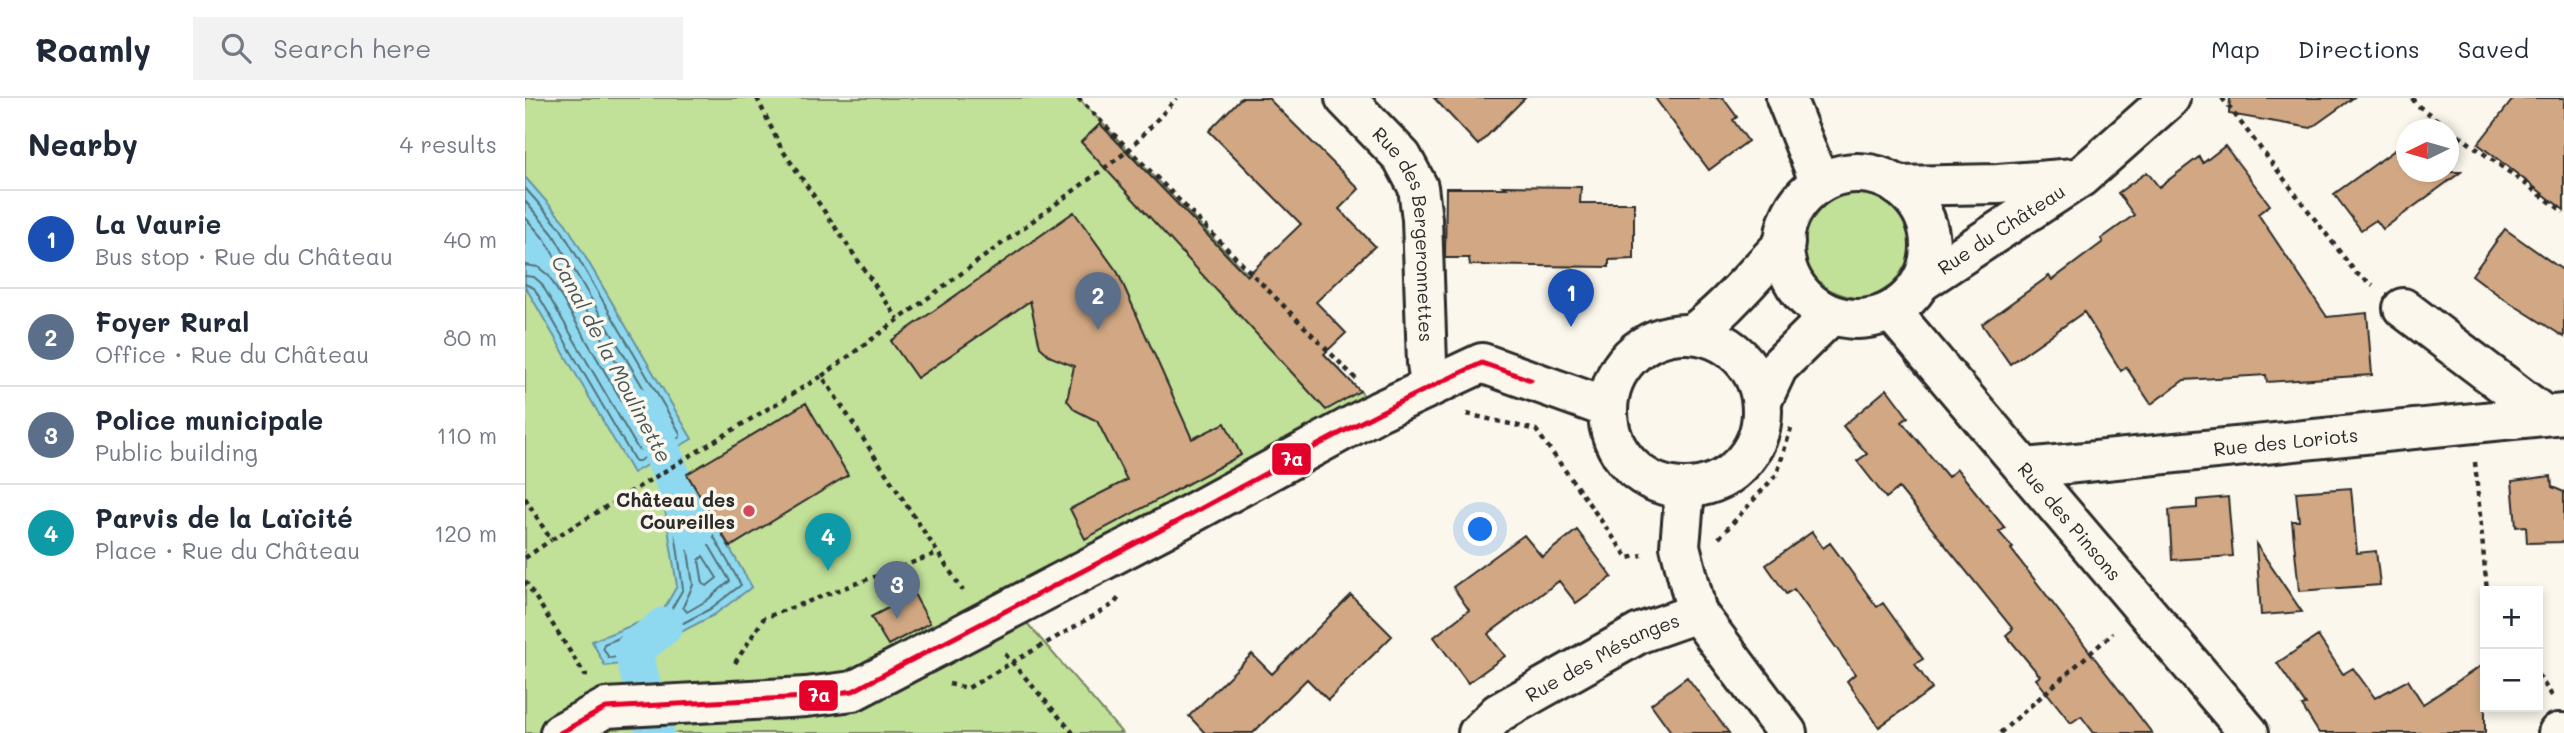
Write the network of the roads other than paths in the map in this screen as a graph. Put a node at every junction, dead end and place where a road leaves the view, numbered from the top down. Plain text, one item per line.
1 (1345, 98) edge
2 (1786, 98) edge
3 (2170, 98) edge
4 (2081, 177) junction
5 (1820, 183) junction
6 (1898, 186) junction
7 (1784, 243) junction
8 (1921, 282) junction
9 (2403, 308) road end
10 (1891, 311) junction
11 (1832, 315) junction
12 (1692, 334) junction
13 (2501, 383) junction
14 (1430, 386) junction
15 (1762, 401) junction
16 (1608, 408) junction
17 (2554, 414) edge
18 (2478, 422) junction
19 (2026, 468) junction
20 (1685, 489) junction
21 (1697, 613) junction
22 (560, 733) edge
23 (1478, 733) edge
24 (1787, 733) edge
25 (2249, 733) edge

1 - 14 street, Rue des Bergeronnettes
2 - 5 street
3 - 4 street, Rue du Château
4 - 6 street, Rue du Château
4 - 8 street, Rue du Château
5 - 6 street
5 - 7 street
6 - 8 street
7 - 11 street
7 - 12 street
8 - 10 street
9 - 13 street, Rue des Loriots
10 - 11 street
10 - 19 street, Rue des Pinsons
11 - 15 street
12 - 15 street
12 - 16 street
13 - 17 street, Rue des Loriots
13 - 18 street
14 - 16 street
14 - 22 street
15 - 20 street
16 - 20 street
17 - 18 street, Rue des Loriots
18 - 19 street, Rue des Loriots
19 - 25 street, Rue des Pinsons
20 - 21 street
21 - 23 street, Rue des Mésanges
21 - 24 street

